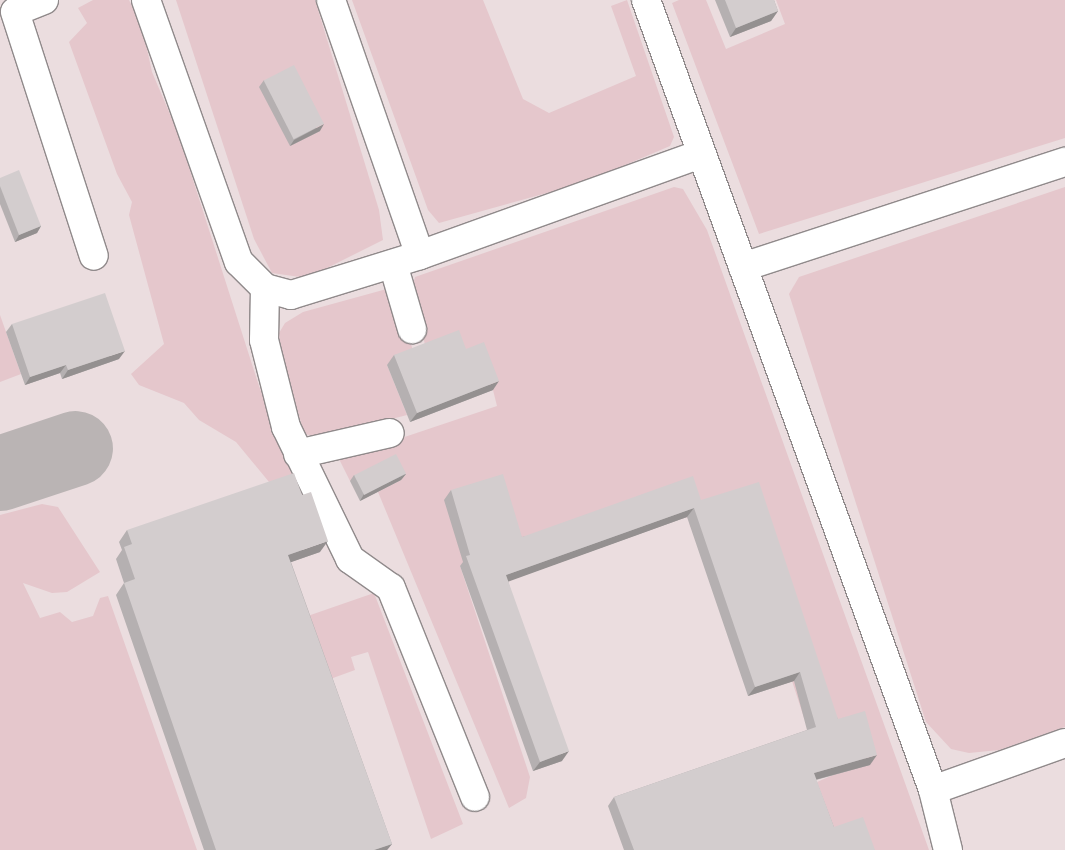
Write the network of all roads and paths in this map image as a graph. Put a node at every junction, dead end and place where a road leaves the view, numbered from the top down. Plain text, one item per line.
1 (44, 0) edge
2 (146, 0) edge
3 (331, 0) edge
4 (646, 0) edge
5 (700, 154) junction
6 (1065, 162) edge
7 (420, 255) junction
8 (94, 256) dead end
9 (393, 264) junction
10 (743, 267) junction
11 (264, 288) junction
12 (412, 329) dead end
13 (390, 433) dead end
14 (298, 454) junction
15 (1065, 743) edge
16 (934, 790) junction
17 (475, 797) dead end
18 (948, 850) edge

1 - 8 street
2 - 11 street
3 - 7 street
4 - 5 street
5 - 7 street
5 - 10 street
6 - 10 street
7 - 9 street
9 - 11 street
9 - 12 street
10 - 16 street
11 - 14 street
13 - 14 street
14 - 17 street
15 - 16 street
16 - 18 street

